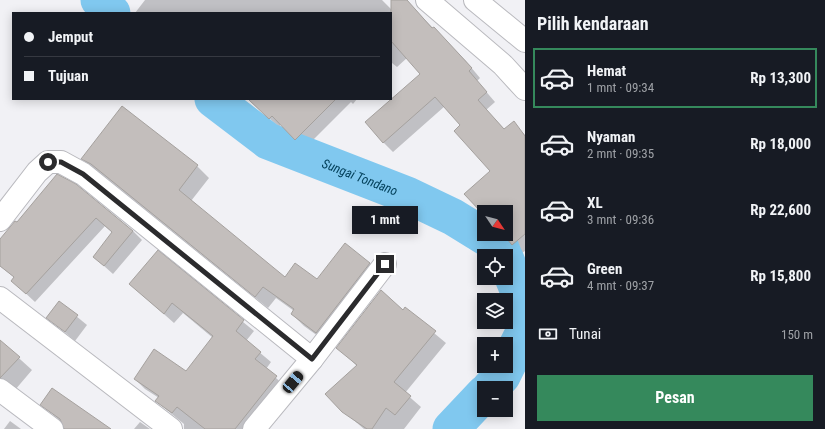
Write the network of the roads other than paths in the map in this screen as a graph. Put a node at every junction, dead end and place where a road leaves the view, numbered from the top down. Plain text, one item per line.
1 (427, 0) edge
2 (475, 0) edge
3 (525, 41) edge
4 (525, 89) edge
5 (0, 220) edge
6 (385, 264) dead end
7 (0, 298) edge
8 (312, 359) junction
9 (0, 390) edge
10 (52, 429) edge
11 (171, 429) edge
12 (254, 429) edge

1 - 4 main road
2 - 3 main road
5 - 8 main road
6 - 8 main road
7 - 11 main road
8 - 12 main road
9 - 10 main road

